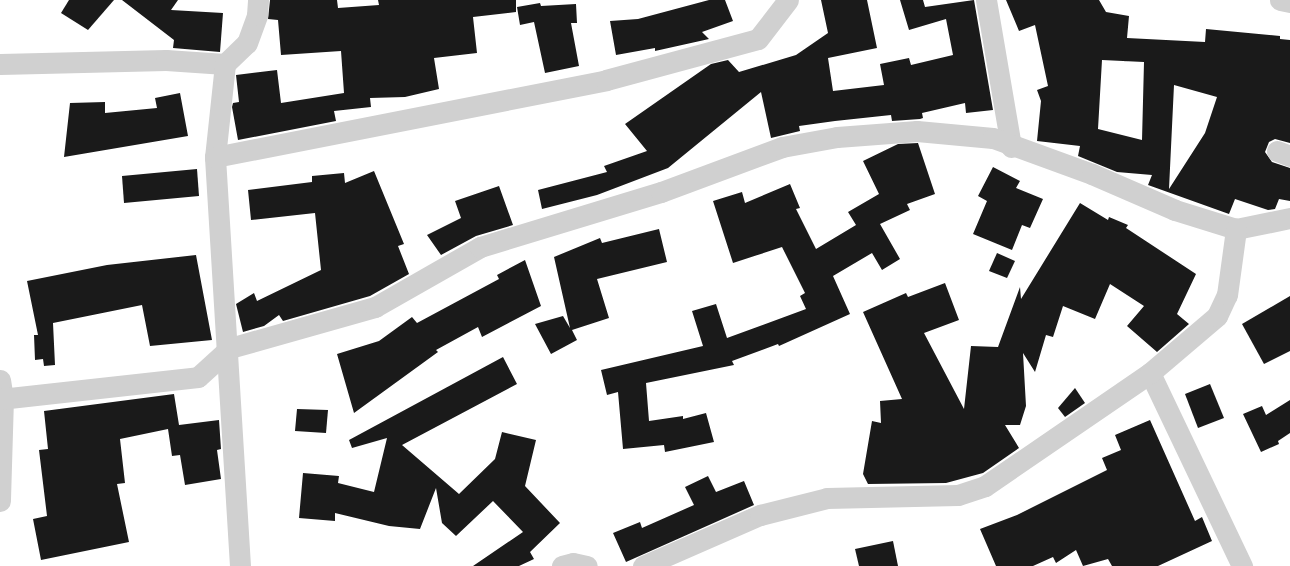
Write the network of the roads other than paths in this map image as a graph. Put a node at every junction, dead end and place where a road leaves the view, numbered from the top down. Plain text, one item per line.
1 (258, 0) edge
2 (788, 0) edge
3 (986, 0) edge
4 (1280, 0) edge
5 (1290, 2) edge
6 (0, 64) edge
7 (226, 64) junction
8 (1011, 147) junction
9 (215, 157) junction
10 (1290, 218) edge
11 (1236, 230) junction
12 (230, 348) junction
13 (1150, 373) junction
14 (1, 392) edge
15 (0, 501) edge
16 (240, 566) edge
17 (562, 566) edge
18 (587, 566) edge
19 (643, 566) edge
20 (1242, 566) edge

1 - 7 street
2 - 9 street
3 - 8 street
4 - 5 street
6 - 7 street
7 - 9 street
8 - 11 street
8 - 12 street
9 - 12 street
10 - 11 street
11 - 13 street
12 - 14 street
12 - 16 street
13 - 19 street
13 - 20 street
14 - 15 street
17 - 18 street

